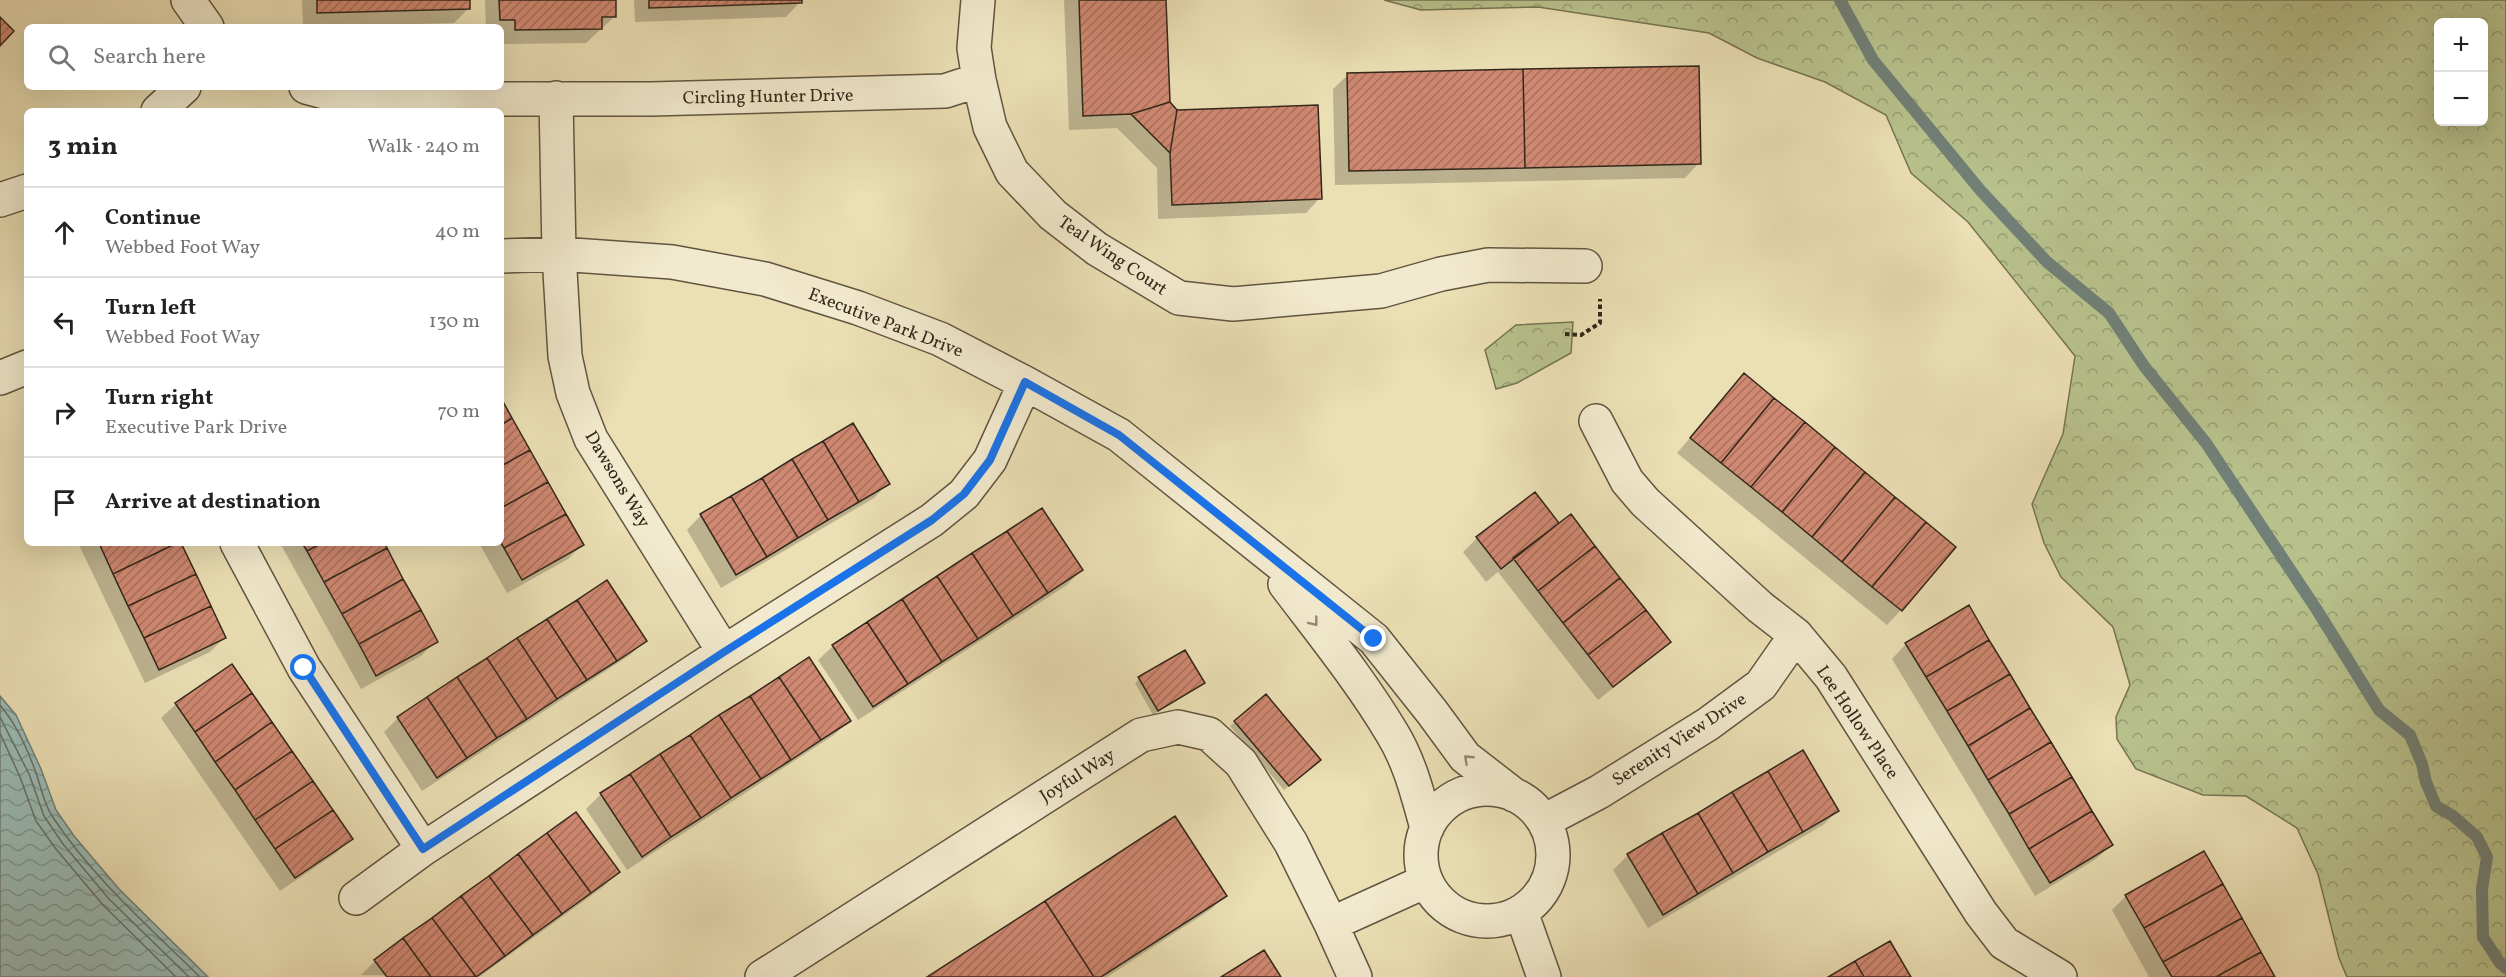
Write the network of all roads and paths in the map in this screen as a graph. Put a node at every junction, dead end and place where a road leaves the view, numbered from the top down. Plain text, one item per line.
1 (188, 0) edge
2 (978, 0) edge
3 (205, 24) edge
4 (979, 80) junction
5 (181, 90) edge
6 (317, 90) edge
7 (556, 98) junction
8 (161, 108) edge
9 (24, 192) edge
10 (0, 200) edge
11 (559, 254) junction
12 (504, 256) edge
13 (1585, 266) joint
14 (1565, 334) dead end
15 (24, 368) edge
16 (0, 378) edge
17 (1025, 382) junction
18 (1596, 421) dead end
19 (1253, 543) junction
20 (239, 546) edge
21 (1796, 635) junction
22 (724, 652) junction
23 (1514, 795) junction
24 (1544, 821) junction
25 (1427, 828) junction
26 (423, 849) junction
27 (1426, 882) junction
28 (356, 898) dead end
29 (1521, 912) junction
30 (1332, 924) junction
31 (762, 977) edge
32 (1355, 977) edge
33 (1544, 977) edge
34 (2060, 977) edge

1 - 3 street
2 - 4 street, Teal Wing Court
4 - 7 street, Circling Hunter Drive
4 - 13 street, Teal Wing Court
5 - 8 street
6 - 7 street, Circling Hunter Drive
7 - 11 street
9 - 10 street
11 - 12 street, Executive Park Drive
11 - 17 street, Executive Park Drive
11 - 22 street, Dawsons Way
13 - 14 path
15 - 16 street
17 - 19 street, Executive Park Drive
17 - 22 street
18 - 21 street, Lee Hollow Place
23 -> 19 street, Executive Park Drive
19 -> 25 street, Executive Park Drive
20 - 26 street
21 - 24 street, Serenity View Drive
21 - 34 street, Lee Hollow Place
22 - 26 street
23 - 24 street
23 - 25 street
24 - 29 street
25 - 27 street
26 - 28 street
27 - 29 street
27 - 30 street
29 - 33 street
30 - 31 street, Joyful Way
30 - 32 street, Joyful Way

